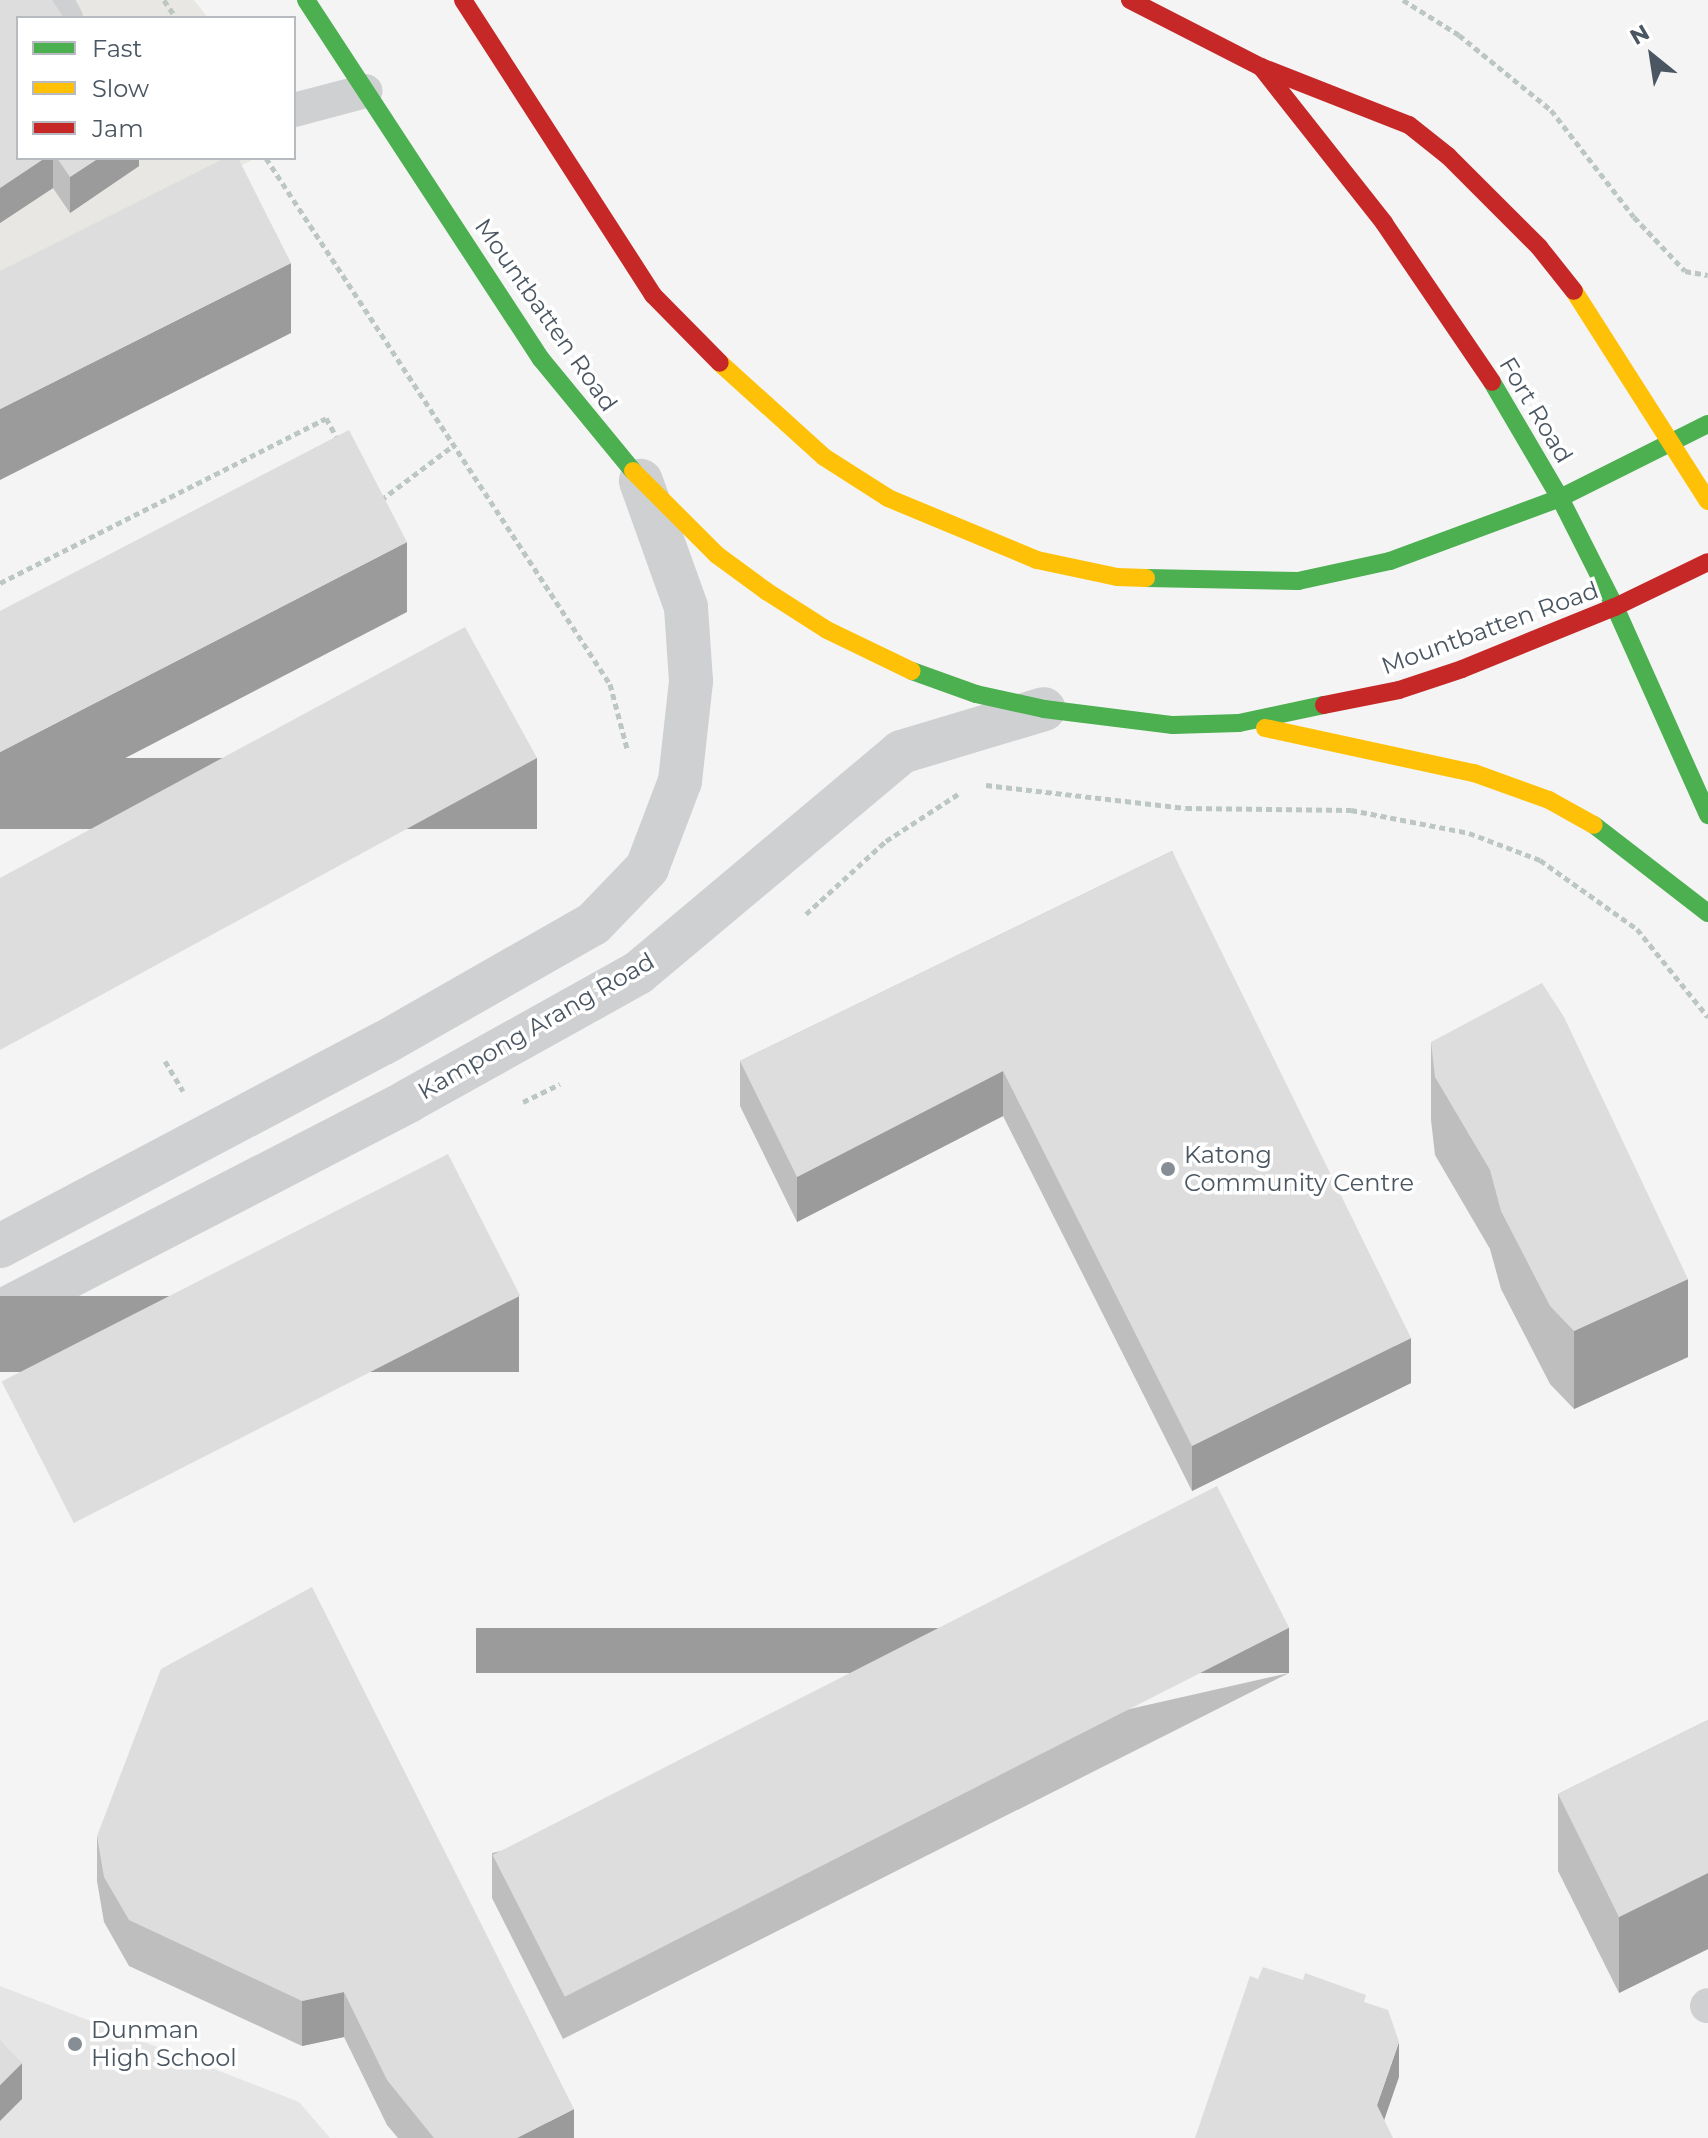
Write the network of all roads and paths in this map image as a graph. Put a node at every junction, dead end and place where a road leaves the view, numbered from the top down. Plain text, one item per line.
1 (306, 0) edge
2 (463, 0) edge
3 (1130, 0) edge
4 (1403, 0) edge
5 (1261, 67) junction
6 (366, 91) junction
7 (296, 109) edge
8 (267, 160) edge
9 (1708, 275) edge
10 (1708, 424) edge
11 (1674, 442) junction
12 (340, 443) edge
13 (454, 445) junction
14 (641, 481) junction
15 (1560, 498) junction
16 (1708, 501) edge
17 (373, 506) edge
18 (1708, 562) edge
19 (0, 583) edge
20 (1615, 607) junction
21 (1044, 709) junction
22 (1239, 723) junction
23 (629, 766) dead end
24 (980, 784) dead end
25 (966, 790) dead end
26 (1708, 815) edge
27 (1708, 913) edge
28 (806, 914) dead end
29 (1708, 1017) edge
30 (165, 1061) dead end
31 (188, 1099) dead end
32 (0, 1246) edge
33 (0, 1312) edge

1 - 6 main road, Mountbatten Road
2 - 15 main road
3 - 5 main road, Fort Road
4 - 9 path
5 - 11 main road, Fort Road
5 - 15 main road, Fort Road
6 - 7 lane
6 - 14 main road, Mountbatten Road
8 - 13 path
10 - 11 main road
11 - 15 main road
11 - 16 main road, Fort Road
12 - 19 path
13 - 17 path
13 - 23 path
14 - 21 main road, Mountbatten Road
14 - 32 street
15 - 20 main road, Fort Road
18 - 20 main road, Mountbatten Road
20 - 22 main road, Mountbatten Road
20 - 26 main road, Fort Road
21 - 22 main road, Mountbatten Road
21 - 33 street, Kampong Arang Road
22 - 27 main road
24 - 29 path
25 - 28 path
30 - 31 path

